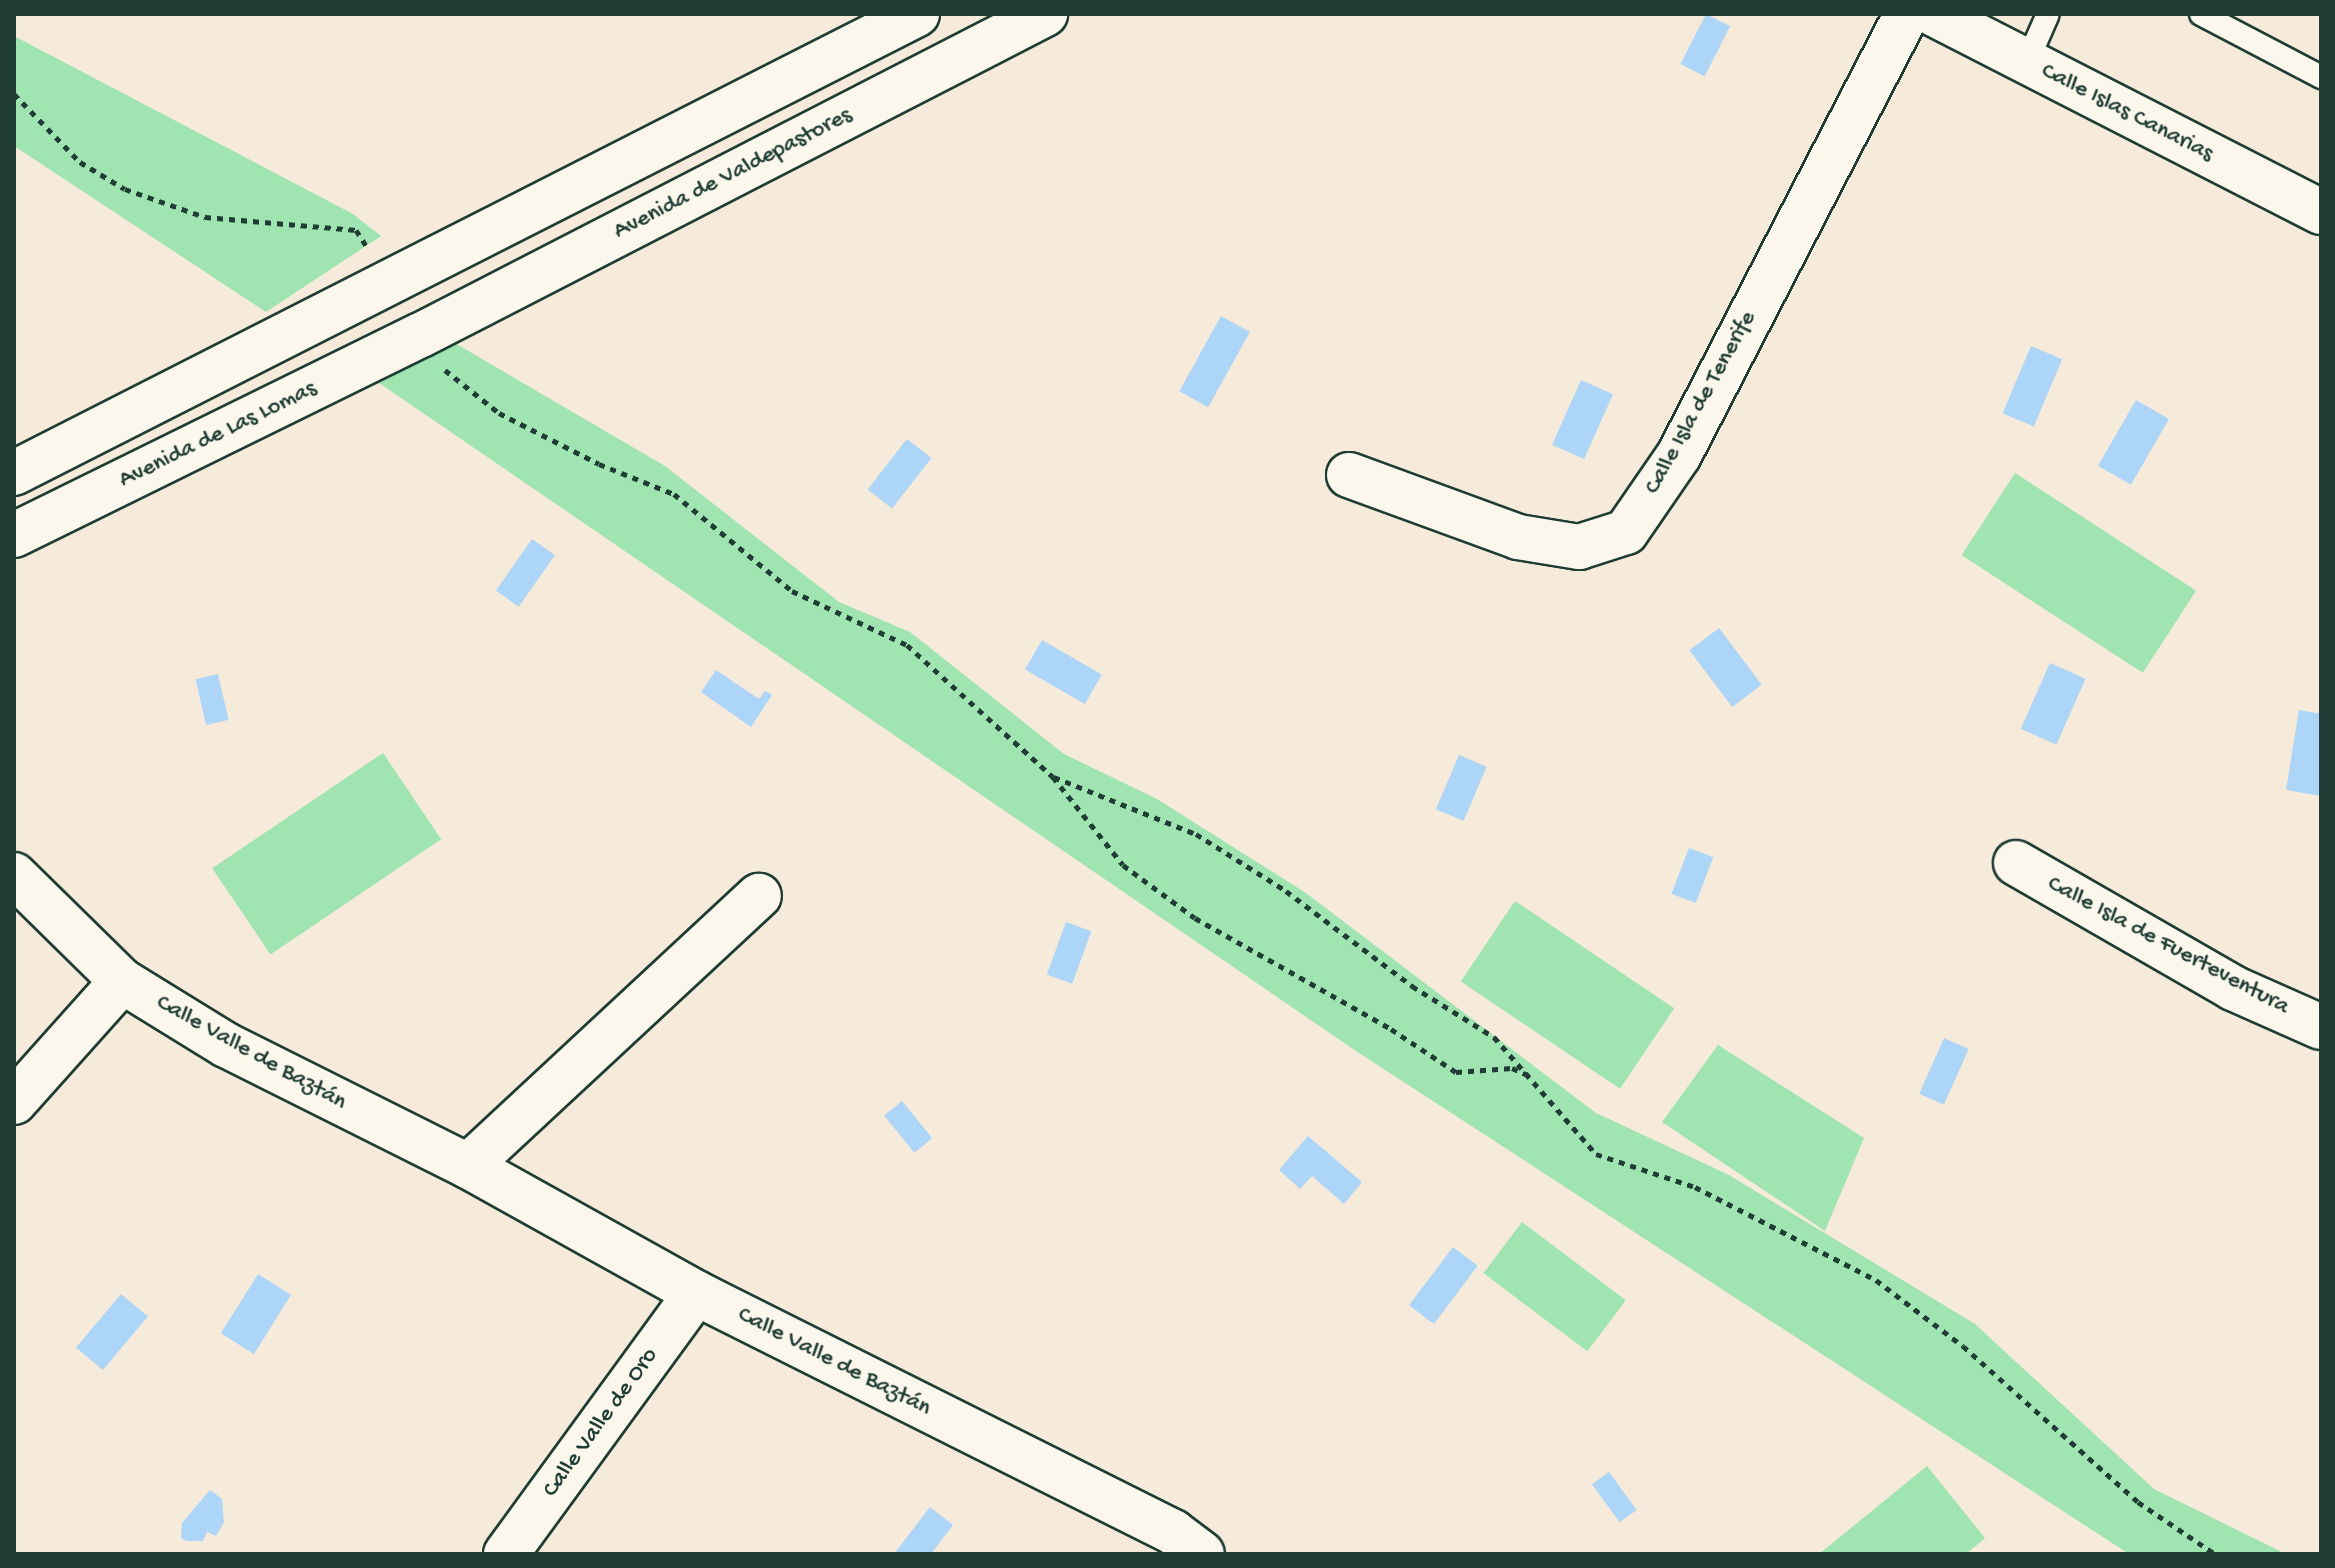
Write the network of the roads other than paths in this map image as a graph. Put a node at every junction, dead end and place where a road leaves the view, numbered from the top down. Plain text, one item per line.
1 (917, 14) edge
2 (1045, 14) edge
3 (1907, 14) edge
4 (1934, 14) edge
5 (2048, 14) edge
6 (2201, 14) edge
7 (2027, 62) junction
8 (2321, 77) edge
9 (2321, 212) edge
10 (421, 335) joint
11 (14, 473) edge
12 (1349, 475) dead end
13 (14, 535) edge
14 (2016, 863) dead end
15 (14, 875) edge
16 (759, 896) dead end
17 (122, 981) junction
18 (2321, 1027) edge
19 (14, 1102) edge
20 (468, 1166) junction
21 (696, 1293) junction
22 (506, 1554) edge
23 (1202, 1554) edge

1 - 11 street
2 - 10 street, Avenida de Valdepastores
3 - 12 street, Calle Isla de Tenerife
4 - 7 street, Calle Islas Canarias
5 - 7 lane
6 - 8 lane
7 - 9 street, Calle Islas Canarias
10 - 13 street, Avenida de Las Lomas
14 - 18 street, Calle Isla de Fuerteventura
15 - 17 street, Calle Valle de Baztán
16 - 20 street
17 - 19 street
17 - 20 street, Calle Valle de Baztán
20 - 21 street, Calle Valle de Baztán
21 - 22 street, Calle Valle de Oro
21 - 23 street, Calle Valle de Baztán

